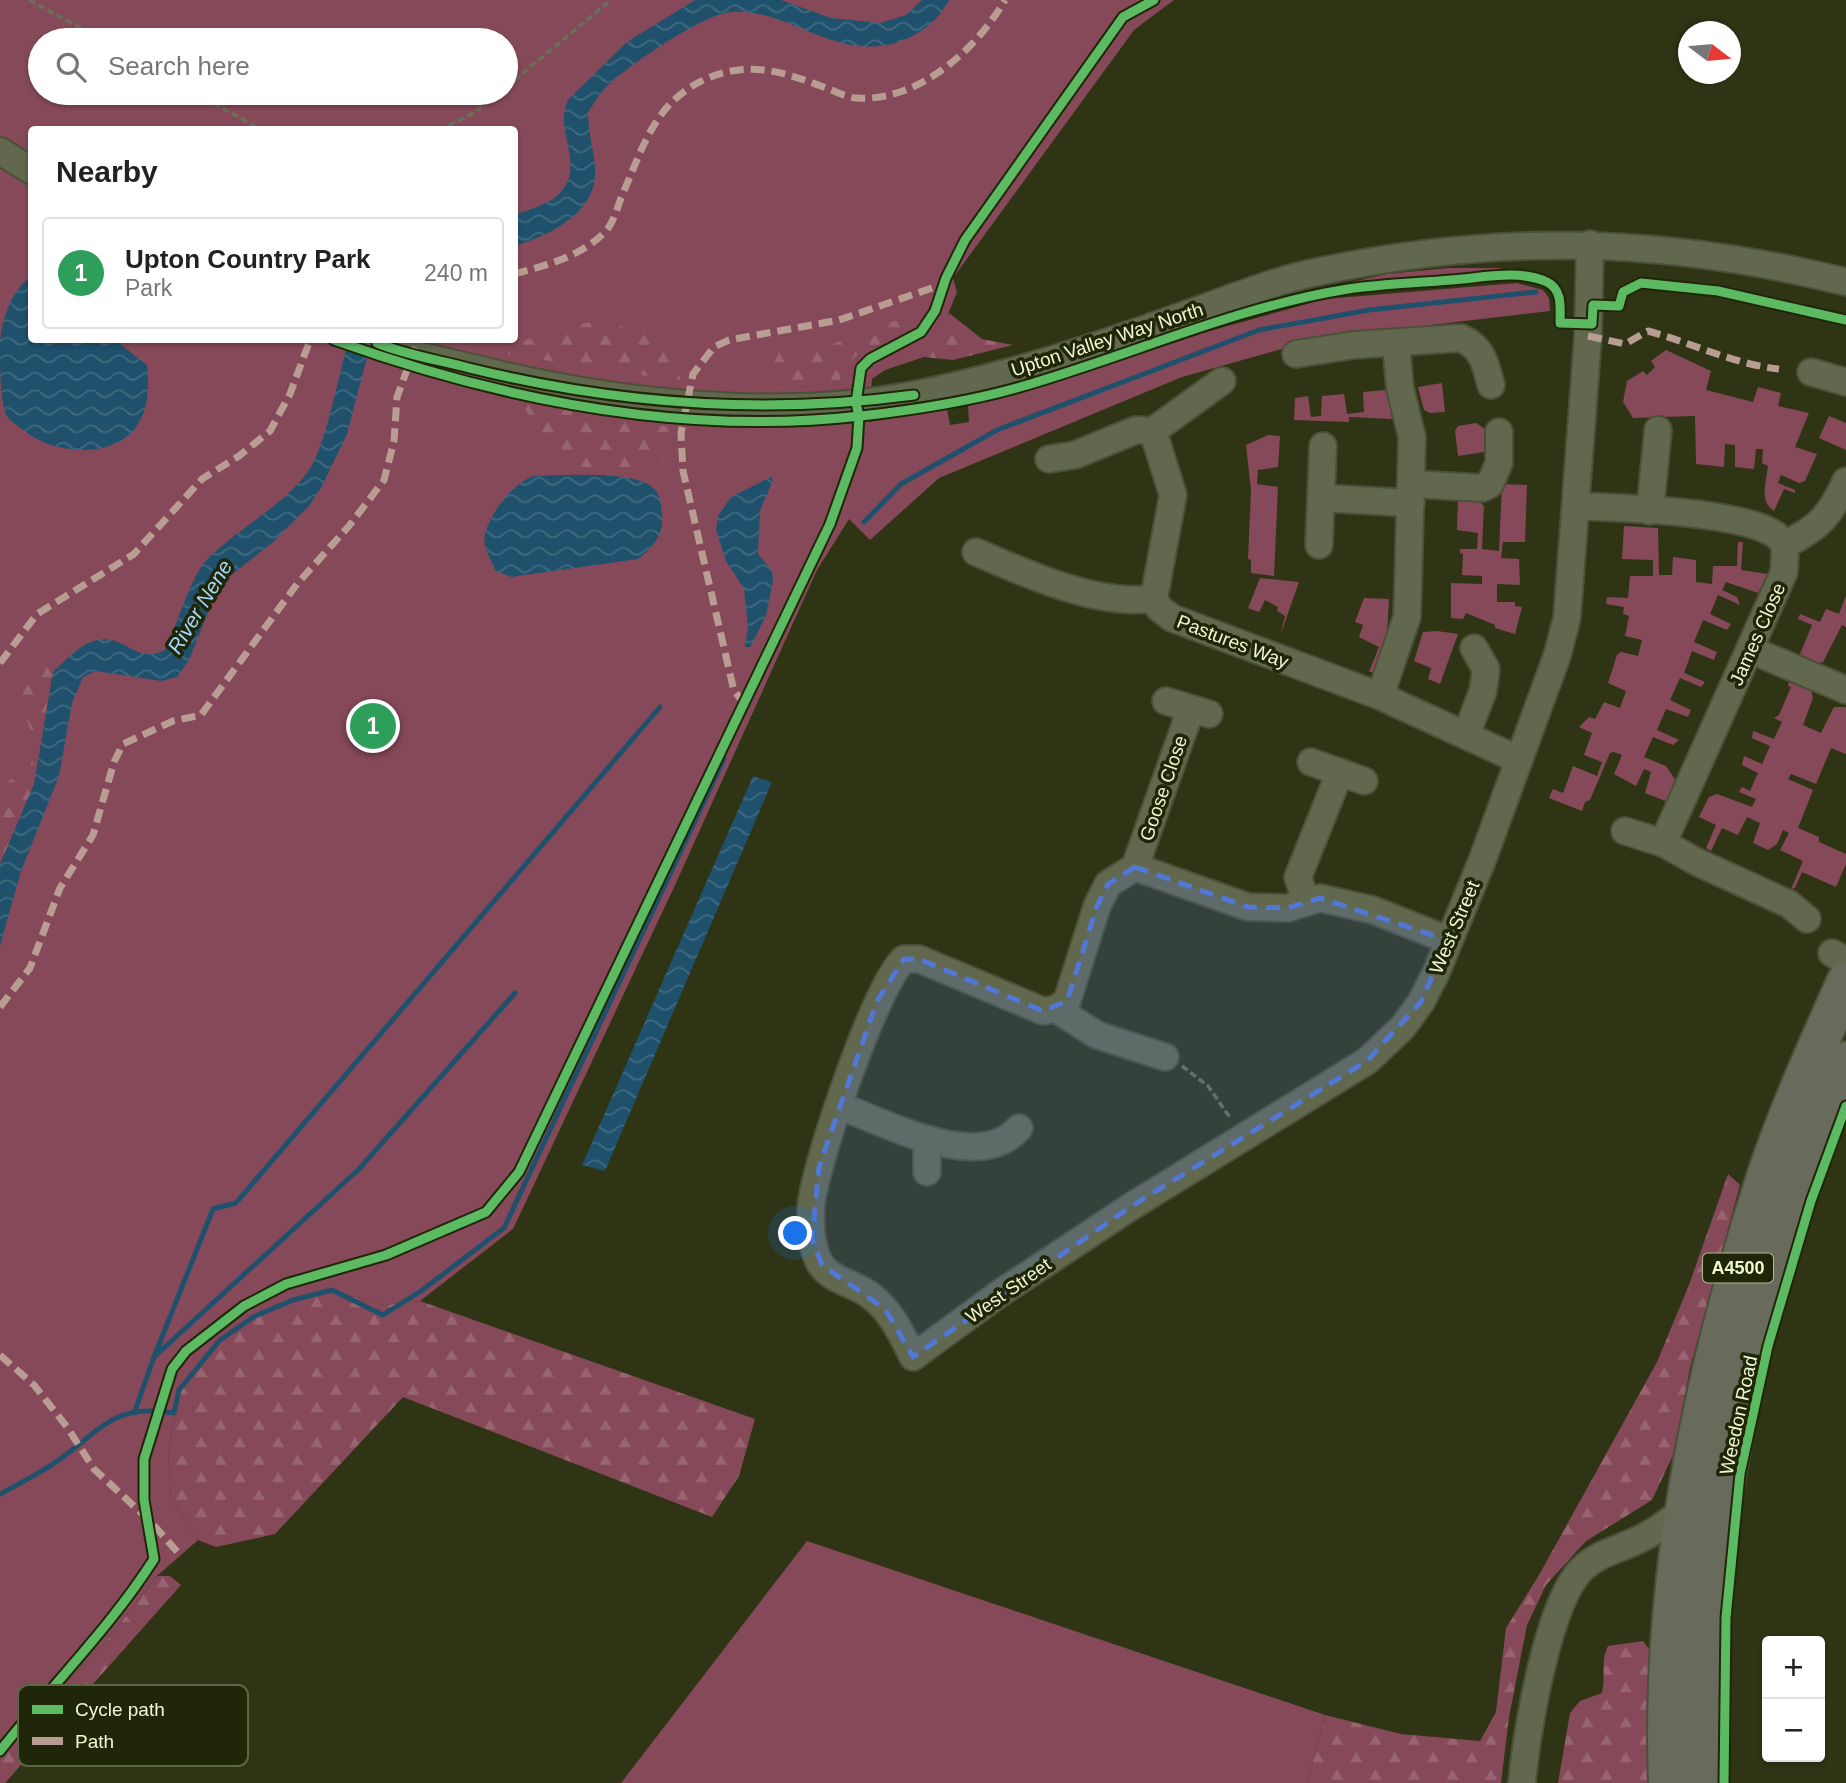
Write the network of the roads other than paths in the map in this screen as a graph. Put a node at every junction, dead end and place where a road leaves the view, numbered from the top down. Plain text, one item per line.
1 (0, 151) edge
2 (28, 168) edge
3 (1590, 243) junction
4 (1846, 282) edge
5 (378, 343) edge
6 (1396, 343) junction
7 (1296, 354) dead end
8 (1811, 372) dead end
9 (1222, 382) dead end
10 (1846, 382) edge
11 (1491, 384) dead end
12 (1658, 430) dead end
13 (1153, 431) junction
14 (1499, 432) dead end
15 (1323, 446) dead end
16 (1049, 459) dead end
17 (1846, 481) edge
18 (1412, 494) junction
19 (1322, 498) junction
20 (1576, 506) junction
21 (1650, 511) junction
22 (1319, 545) dead end
23 (1784, 545) junction
24 (976, 552) dead end
25 (1154, 598) junction
26 (1474, 648) dead end
27 (1751, 650) junction
28 (1846, 690) edge
29 (1380, 696) junction
30 (1189, 708) dead end
31 (1466, 735) junction
32 (1517, 759) junction
33 (1311, 762) dead end
34 (1625, 831) dead end
35 (1663, 843) junction
36 (1135, 867) junction
37 (1306, 902) junction
38 (1807, 919) dead end
39 (1448, 940) junction
40 (1841, 966) edge
41 (1056, 1009) junction
42 (1165, 1057) road end
43 (1846, 1061) edge
44 (840, 1106) junction
45 (1019, 1128) dead end
46 (927, 1139) junction
47 (926, 1172) dead end
48 (1684, 1509) junction
49 (1522, 1783) edge
50 (1668, 1783) edge
51 (1703, 1783) edge

1 - 2 street
3 - 4 street, Upton Valley Way North
3 - 5 street, Upton Valley Way North
3 - 20 street, West Street
6 - 7 street
6 - 11 street
6 - 18 street
8 - 10 street
9 - 13 street
12 - 21 street
13 - 16 street
13 - 25 street
14 - 18 street
15 - 19 street
17 - 23 street
18 - 19 street
18 - 29 street
19 - 22 street
20 - 21 street
20 - 32 street, West Street
21 - 23 street
23 - 27 street, James Close
24 - 25 street
25 - 29 street, Pastures Way
26 - 31 street
27 - 28 street
27 - 35 street, James Close
29 - 31 street, Pastures Way
30 - 36 street, Goose Close
31 - 32 street, Pastures Way
32 - 39 street, West Street
33 - 37 street
34 - 35 street
35 - 38 street
36 - 37 street
36 - 41 street
37 - 39 street
39 - 44 street, West Street
40 - 48 highway, Weedon Road / A4500
41 - 42 street
41 - 44 street
43 - 51 highway, Weedon Road / A4500
44 - 46 street
45 - 46 street
46 - 47 street
48 - 49 street
48 - 50 highway, Weedon Road / A4500

